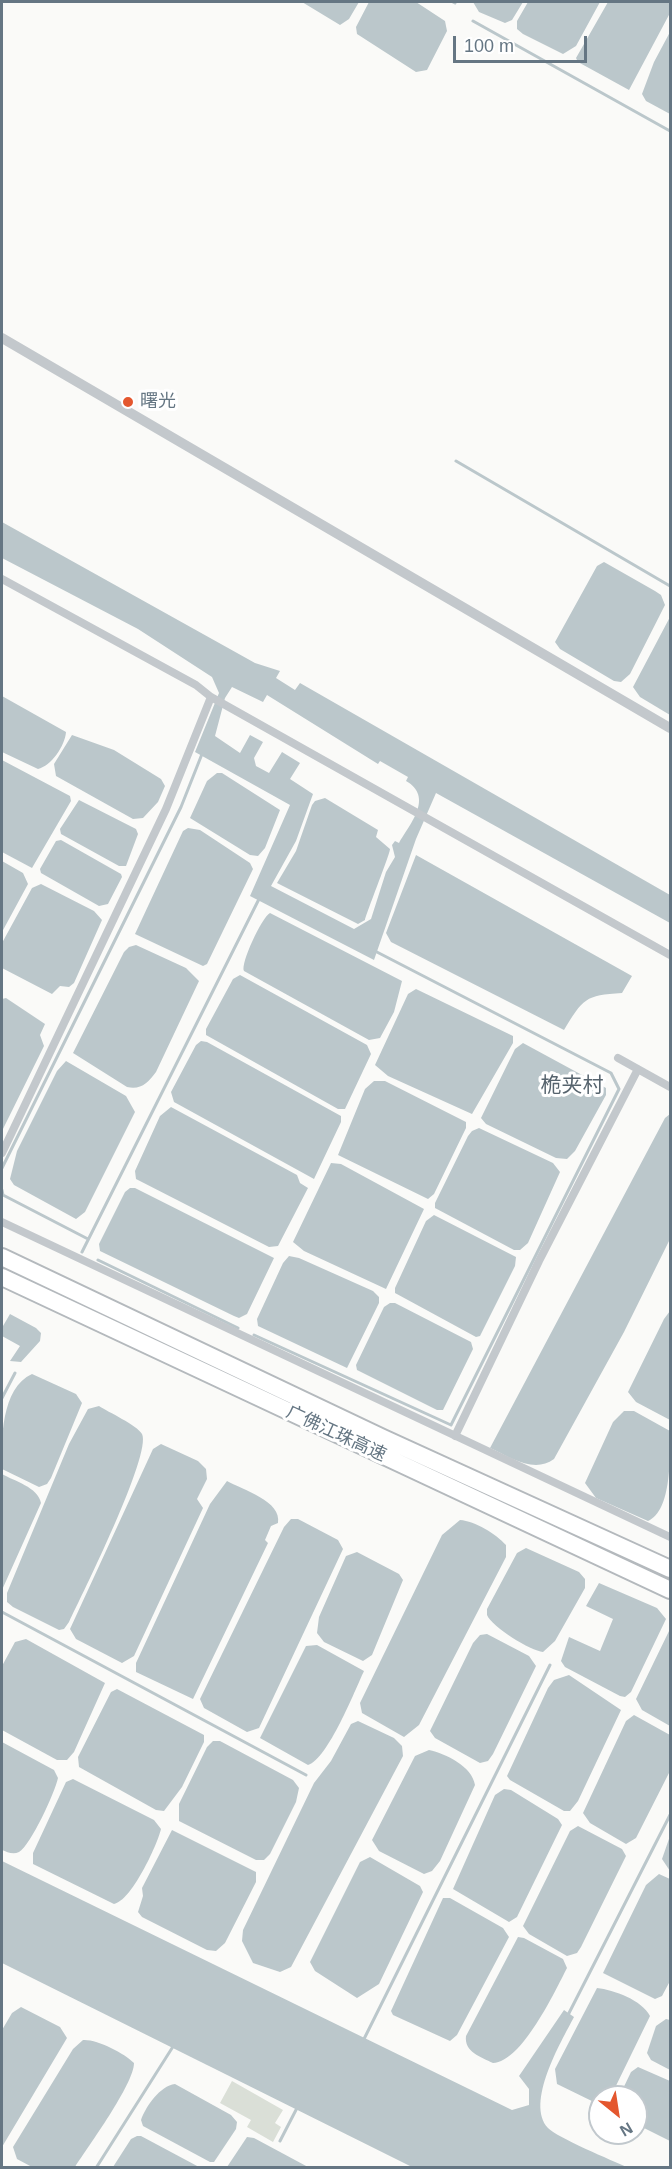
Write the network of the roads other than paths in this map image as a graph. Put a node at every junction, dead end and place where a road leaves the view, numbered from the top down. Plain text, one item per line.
1 (2, 338) edge
2 (2, 579) edge
3 (212, 697) junction
4 (670, 728) edge
5 (670, 955) edge
6 (618, 1058) dead end
7 (638, 1069) junction
8 (670, 1087) edge
9 (2, 1153) edge
10 (2, 1221) edge
11 (2, 1257) edge
12 (2, 1277) edge
13 (454, 1437) junction
14 (670, 1537) edge
15 (670, 1569) edge
16 (670, 1590) edge

1 - 4 street
2 - 3 street
3 - 5 street
3 - 9 street
6 - 7 street
7 - 8 street
7 - 13 street
10 - 13 street
11 - 15 highway, 广佛江珠高速
12 - 16 highway, 广佛江珠高速
13 - 14 street

